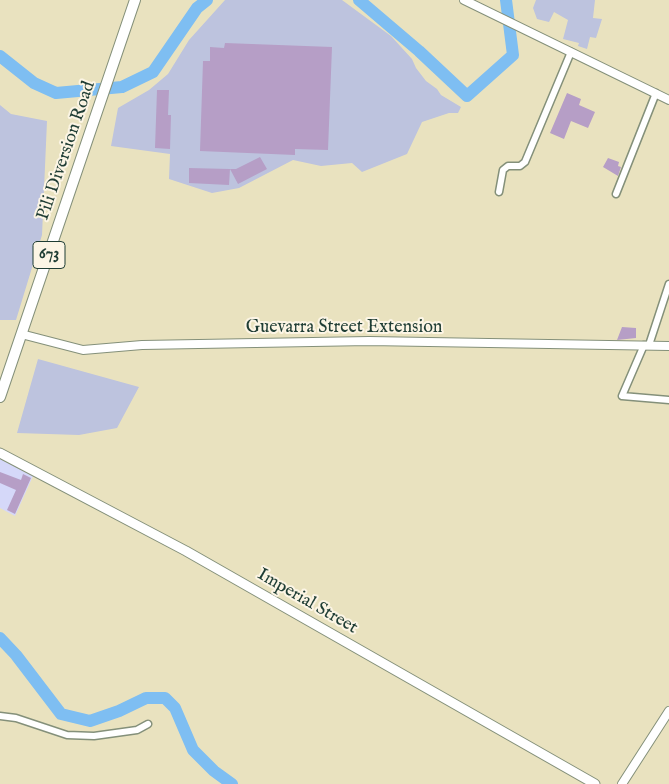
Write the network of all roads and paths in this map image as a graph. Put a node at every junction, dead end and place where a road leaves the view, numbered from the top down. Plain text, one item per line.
1 (135, 0) edge
2 (464, 0) edge
3 (571, 52) junction
4 (656, 93) junction
5 (669, 100) edge
6 (499, 192) dead end
7 (616, 194) dead end
8 (669, 284) edge
9 (21, 334) junction
10 (646, 345) junction
11 (669, 346) edge
12 (0, 396) edge
13 (669, 400) edge
14 (0, 453) edge
15 (669, 711) edge
16 (0, 716) edge
17 (148, 724) dead end
18 (595, 784) edge
19 (622, 784) edge

1 - 9 highway, Pili Diversion Road / 673
2 - 3 street
3 - 4 street
3 - 6 street
4 - 5 street
4 - 7 street
8 - 10 street
9 - 10 street, Guevarra Street Extension
9 - 12 highway, Pili Diversion Road / 673
10 - 11 street, Guevarra Street Extension
10 - 13 street
14 - 18 main road, Imperial Street
15 - 19 street
16 - 17 street

